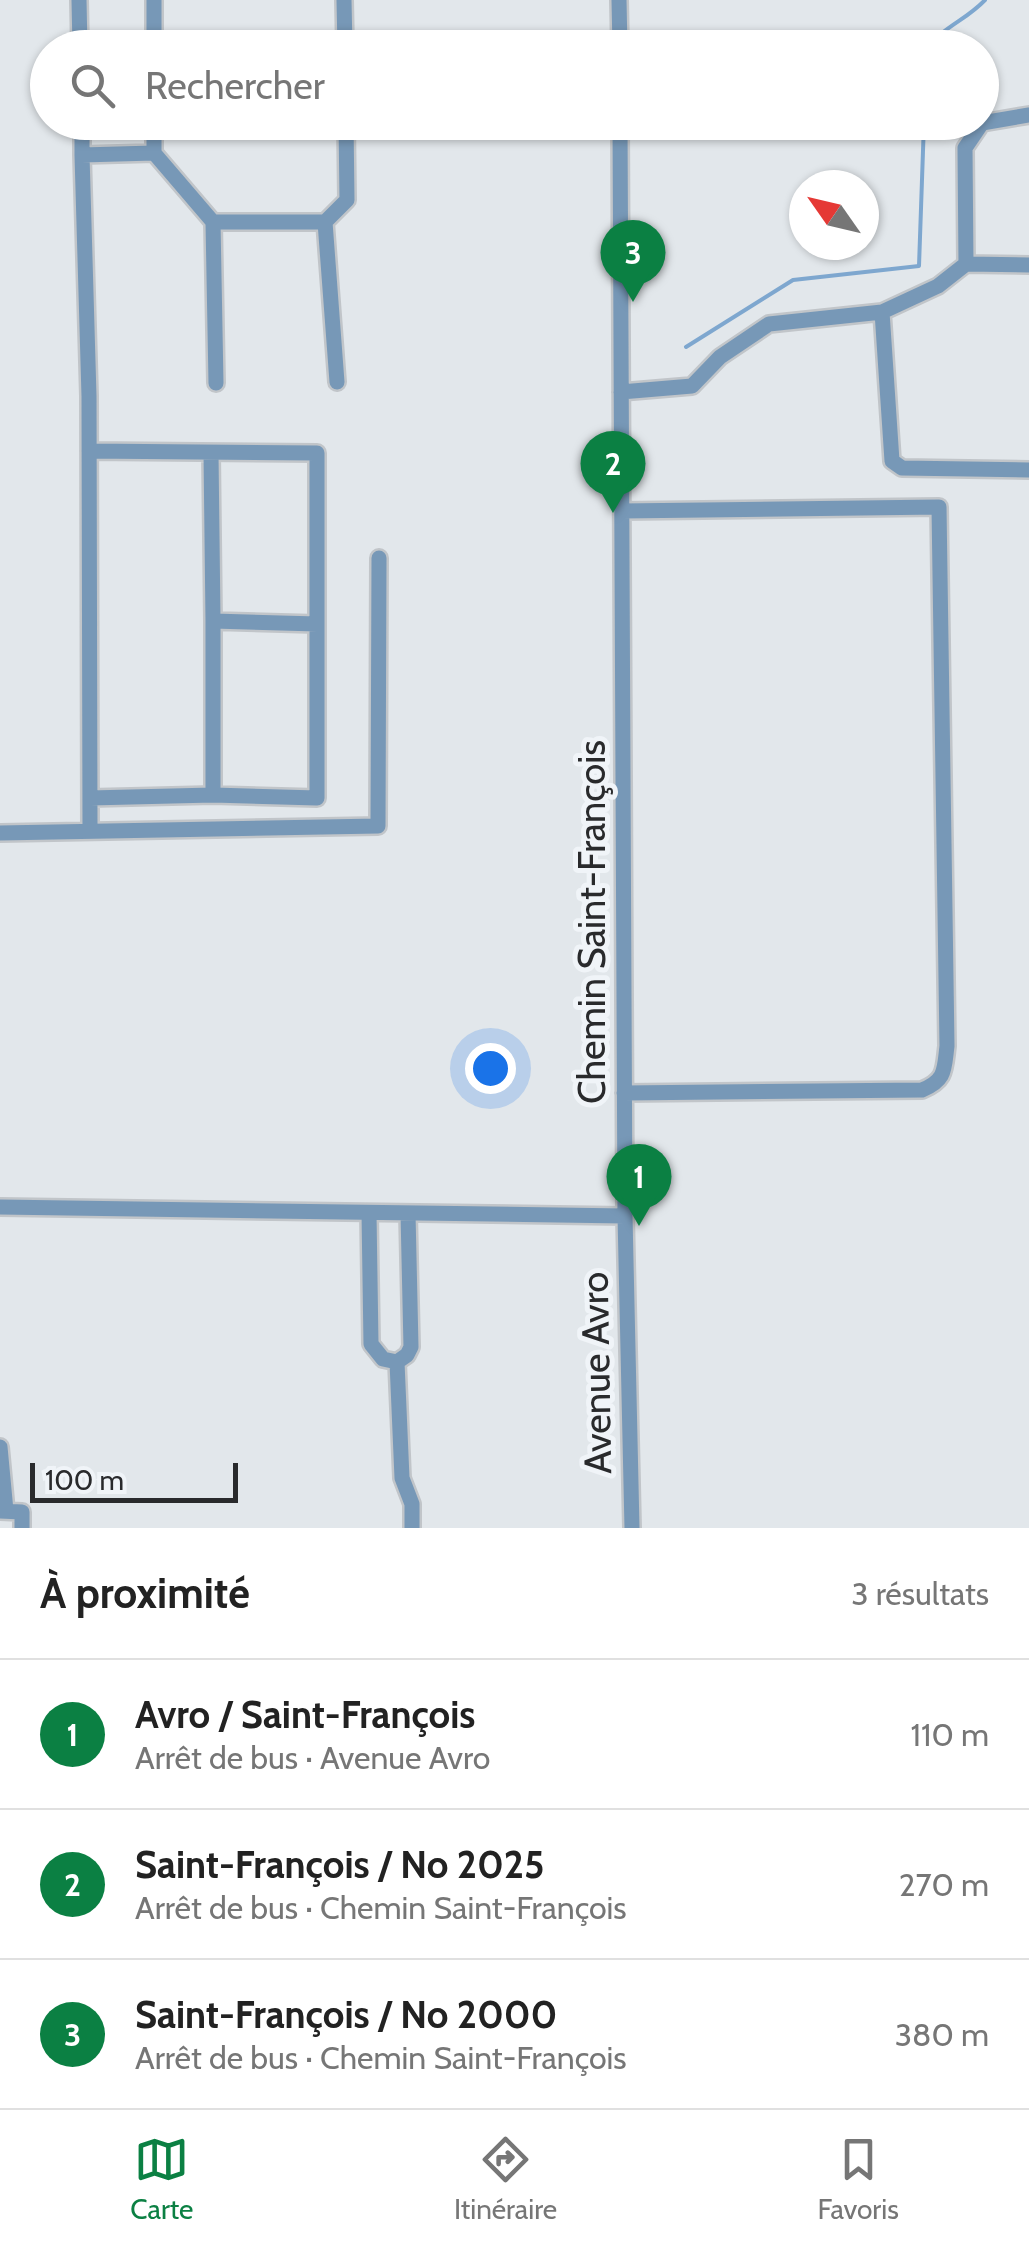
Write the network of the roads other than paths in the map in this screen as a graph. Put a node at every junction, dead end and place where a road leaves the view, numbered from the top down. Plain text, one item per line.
1 (79, 0) edge
2 (154, 0) edge
3 (344, 0) edge
4 (619, 0) edge
5 (80, 30) edge
6 (154, 30) edge
7 (345, 30) edge
8 (620, 30) edge
9 (1029, 115) edge
10 (999, 120) edge
11 (82, 140) edge
12 (154, 140) edge
13 (346, 140) edge
14 (620, 140) edge
15 (970, 140) edge
16 (154, 153) junction
17 (82, 155) junction
18 (213, 222) junction
19 (325, 222) junction
20 (966, 264) junction
21 (1029, 265) edge
22 (882, 312) junction
23 (337, 382) dead end
24 (216, 383) dead end
25 (621, 392) junction
26 (89, 451) junction
27 (211, 453) junction
28 (1029, 470) edge
29 (622, 510) junction
30 (379, 558) dead end
31 (213, 621) junction
32 (317, 624) junction
33 (213, 796) junction
34 (90, 798) junction
35 (90, 831) junction
36 (0, 833) edge
37 (624, 1092) junction
38 (0, 1208) edge
39 (368, 1213) junction
40 (408, 1213) junction
41 (625, 1216) junction
42 (397, 1362) junction
43 (0, 1447) edge
44 (3, 1511) edge
45 (22, 1528) edge
46 (412, 1528) edge
47 (632, 1528) edge

1 - 5 street
2 - 6 street
3 - 7 street
4 - 8 street
9 - 10 street
11 - 17 street
12 - 16 street
13 - 19 street
14 - 25 street, Chemin Saint-François
15 - 20 street
16 - 17 street
16 - 18 street
17 - 26 street
18 - 19 street
18 - 24 street
19 - 23 street
20 - 21 street
20 - 22 street
22 - 25 street
22 - 28 street
25 - 29 street, Chemin Saint-François
26 - 27 street
26 - 34 street
27 - 31 street
27 - 32 street
29 - 37 street, Chemin Saint-François
29 - 37 street
30 - 35 street
31 - 32 street
31 - 33 street
32 - 33 street
33 - 34 street
34 - 35 street
35 - 36 street
37 - 41 street, Chemin Saint-François
38 - 39 street
39 - 40 street
39 - 42 street
40 - 41 street
40 - 42 street
41 - 47 street, Avenue Avro
42 - 46 street
43 - 44 street
44 - 45 street

